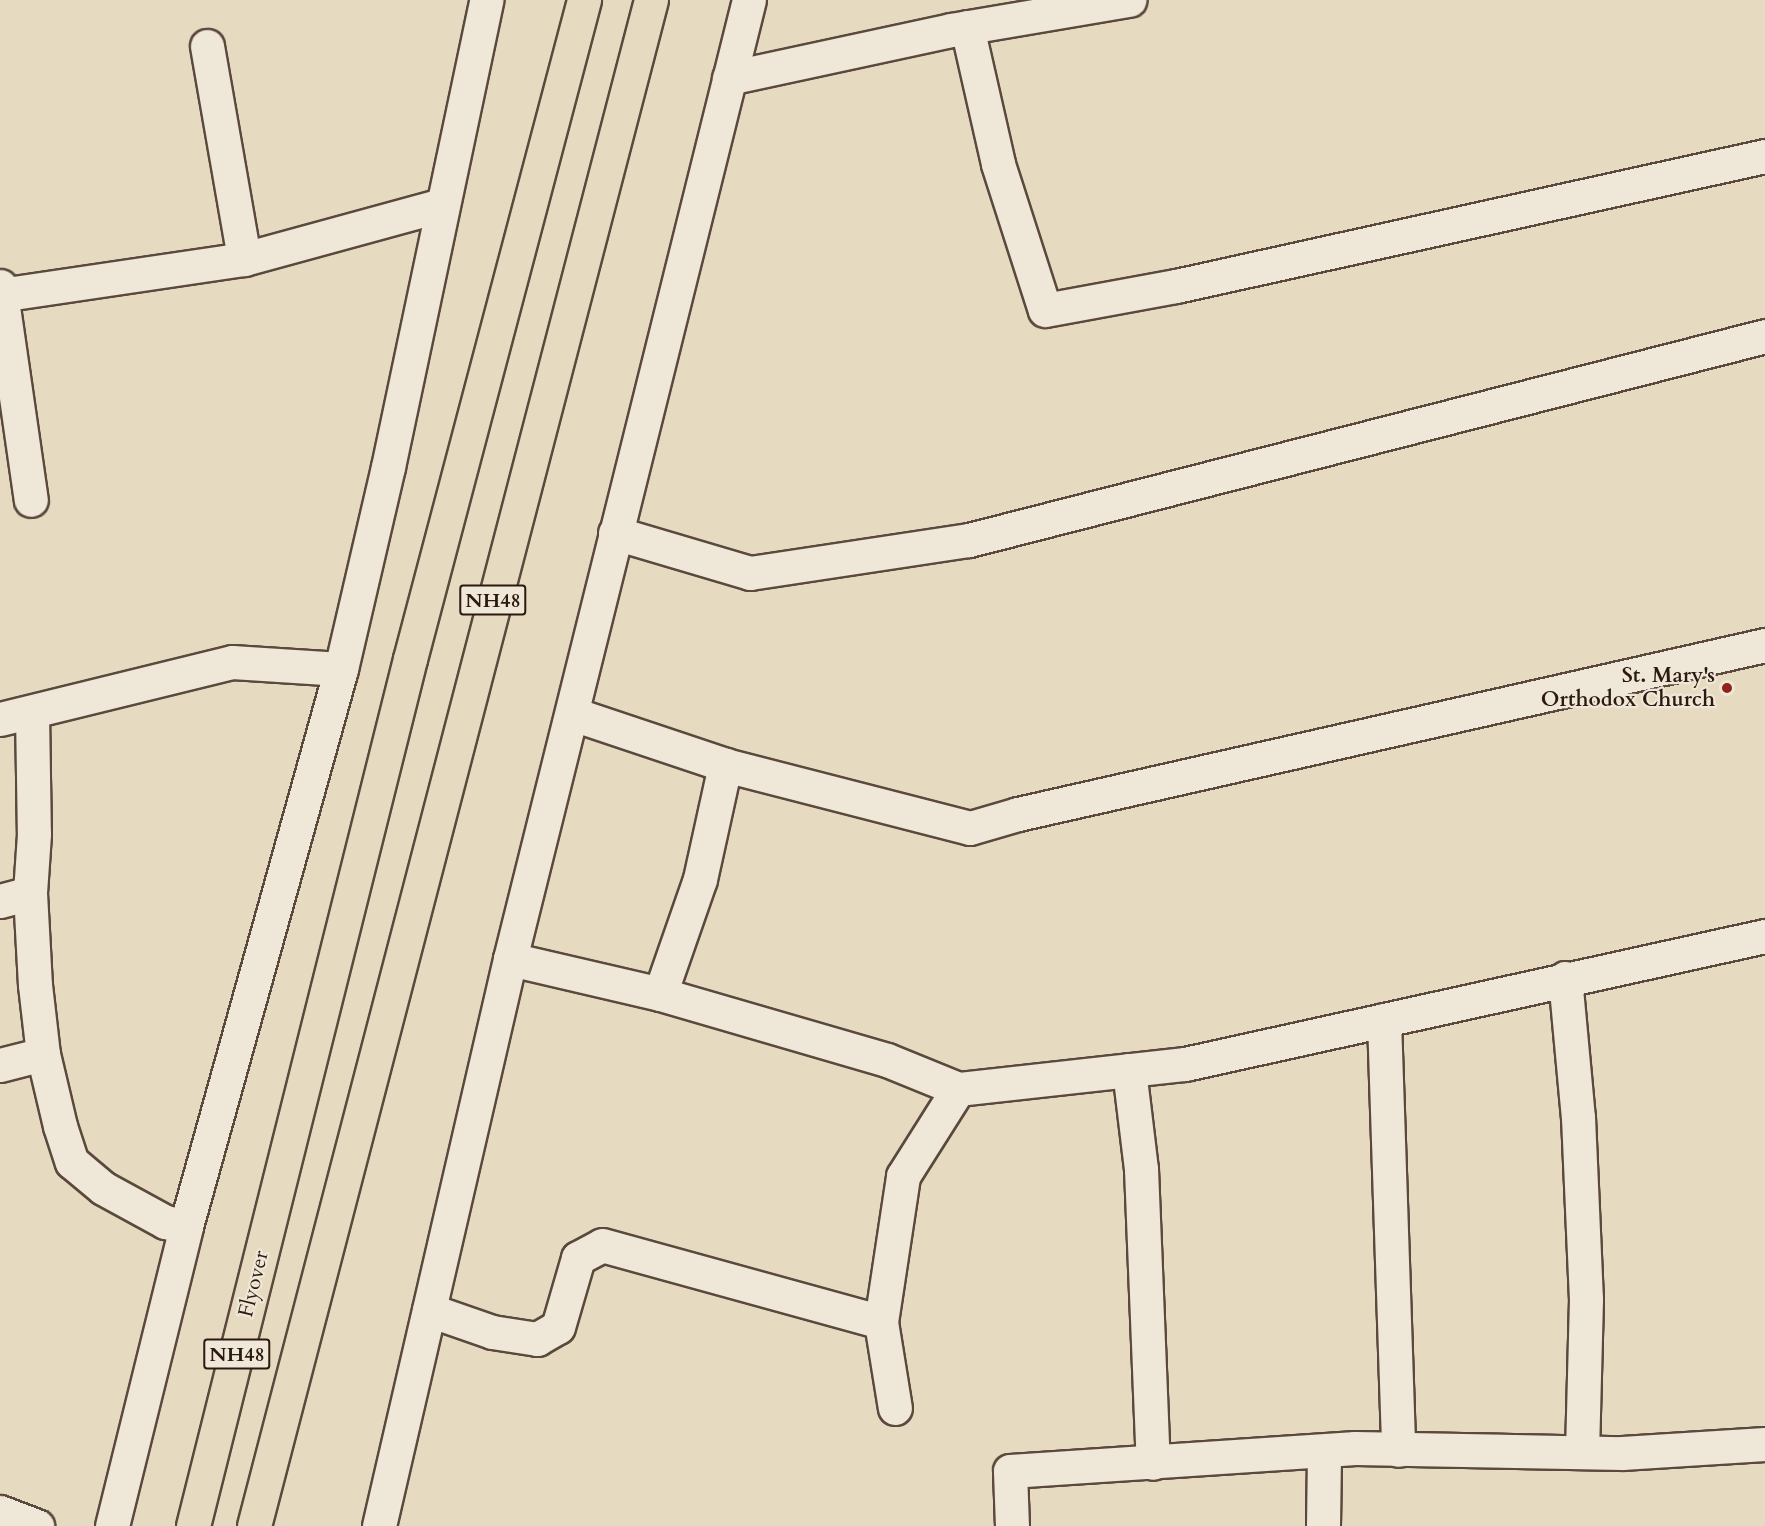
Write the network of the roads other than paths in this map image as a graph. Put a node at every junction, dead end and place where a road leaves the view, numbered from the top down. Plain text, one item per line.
1 (486, 0) edge
2 (584, 0) edge
3 (651, 0) edge
4 (749, 0) edge
5 (1129, 0) edge
6 (967, 27) junction
7 (207, 46) dead end
8 (729, 78) junction
9 (1765, 156) edge
10 (442, 205) junction
11 (244, 259) junction
12 (1, 292) edge
13 (1765, 336) edge
14 (31, 500) dead end
15 (615, 533) junction
16 (1765, 645) edge
17 (341, 669) junction
18 (32, 712) junction
19 (573, 714) junction
20 (0, 719) edge
21 (725, 765) junction
22 (15, 897) edge
23 (1765, 936) edge
24 (510, 959) junction
25 (1566, 978) junction
26 (660, 994) junction
27 (1383, 1020) junction
28 (42, 1054) junction
29 (0, 1065) edge
30 (1129, 1070) junction
31 (958, 1089) junction
32 (186, 1226) junction
33 (429, 1310) junction
34 (881, 1323) junction
35 (895, 1408) dead end
36 (1765, 1444) edge
37 (1582, 1449) junction
38 (1324, 1450) junction
39 (1398, 1450) junction
40 (1153, 1462) junction
41 (0, 1512) edge
42 (37, 1526) edge
43 (112, 1526) edge
44 (193, 1526) edge
45 (254, 1526) edge
46 (379, 1526) edge
47 (1012, 1526) edge
48 (1323, 1526) edge

1 - 10 street
2 - 44 highway, Flyover / NH48
3 - 45 highway, NH48
4 - 8 street
5 - 6 street
6 - 8 street
6 - 9 street
7 - 11 street
8 - 15 street
10 - 11 street
10 - 17 street
11 - 12 street
12 - 14 street
13 - 15 street
15 - 19 street
16 - 21 street
17 - 18 street
17 - 32 street
18 - 20 street
18 - 22 street
19 - 21 street
19 - 24 street
21 - 26 street
22 - 28 street
23 - 25 street
24 - 26 street
24 - 33 street
25 - 27 street
25 - 37 street
26 - 31 street
27 - 30 street
27 - 39 street
28 - 29 street
28 - 32 street
30 - 31 street
30 - 40 street
31 - 34 street
32 - 43 street
33 - 34 street
33 - 46 street
34 - 35 street
36 - 37 street
37 - 39 street
38 - 39 street
38 - 40 street
38 - 48 street
40 - 47 street
41 - 42 street

